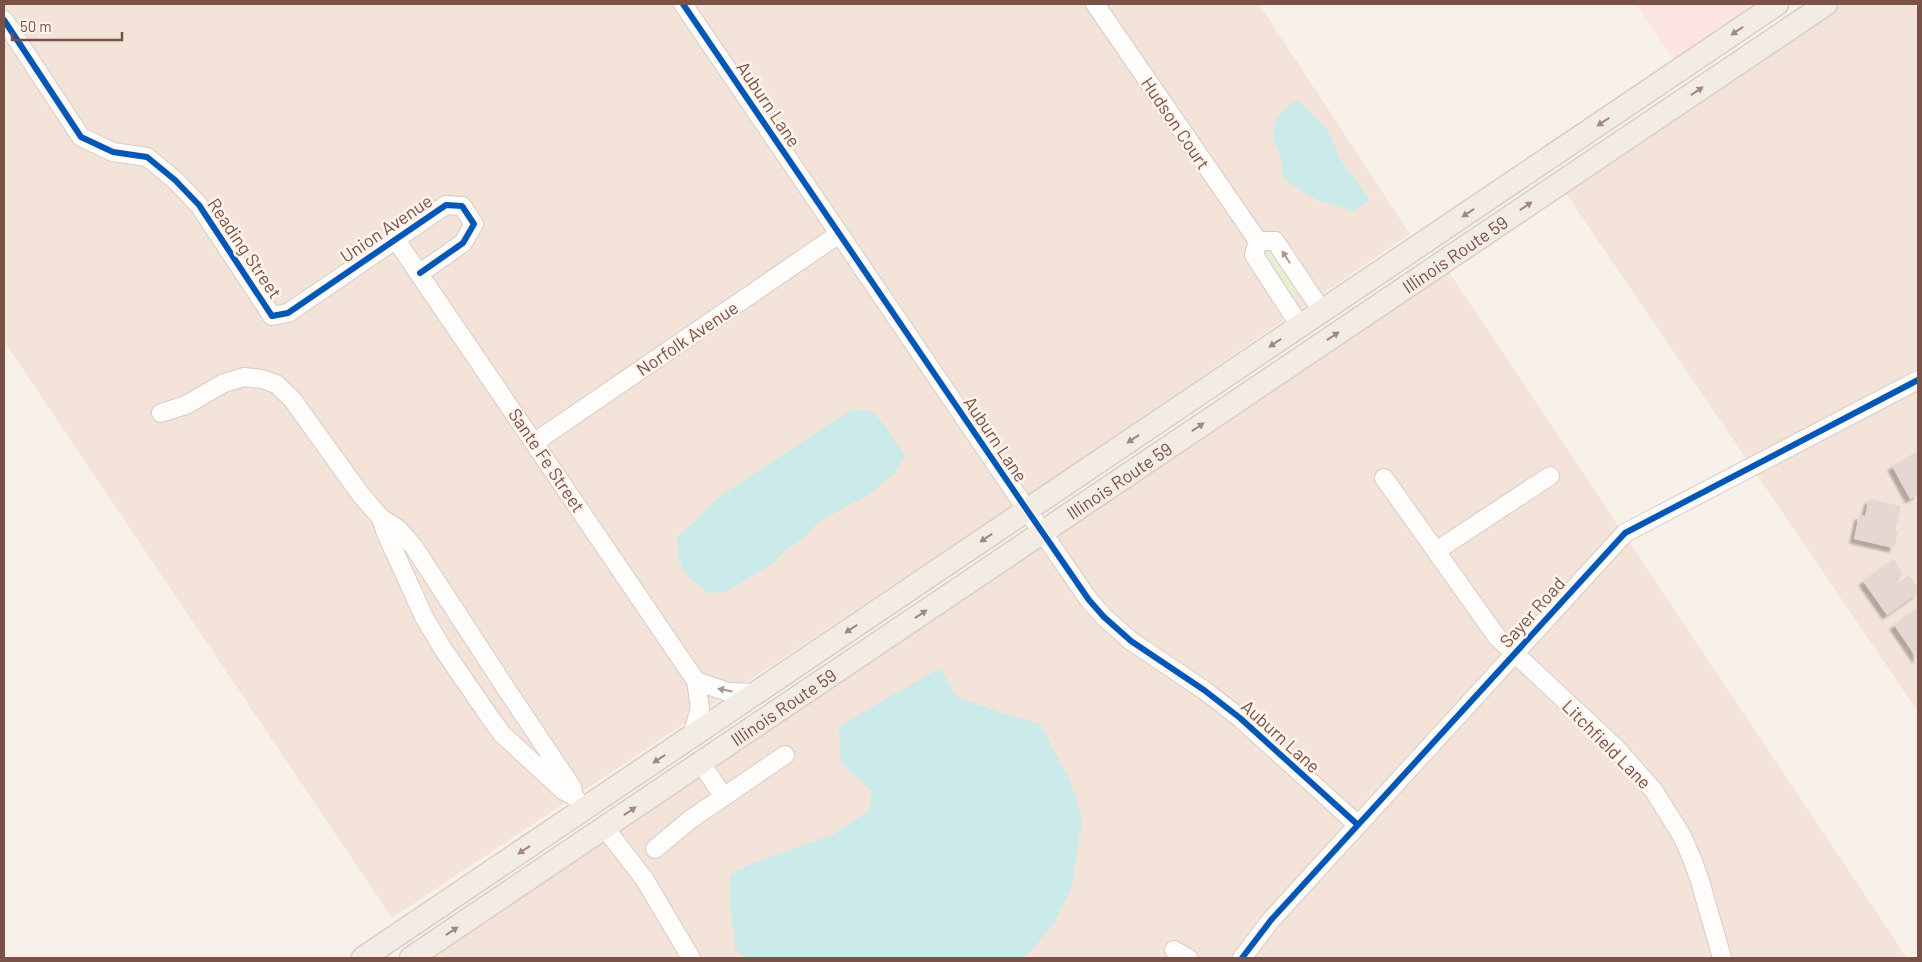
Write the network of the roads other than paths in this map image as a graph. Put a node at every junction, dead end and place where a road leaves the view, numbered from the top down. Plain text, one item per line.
1 (683, 4) edge
2 (1095, 4) edge
3 (1778, 4) edge
4 (1826, 4) edge
5 (4, 20) edge
6 (839, 234) junction
7 (396, 240) junction
8 (1258, 241) junction
9 (420, 273) junction
10 (1322, 311) junction
11 (272, 316) joint
12 (1300, 326) junction
13 (1918, 380) edge
14 (161, 413) dead end
15 (535, 442) junction
16 (1550, 476) dead end
17 (1384, 478) dead end
18 (1026, 510) junction
19 (381, 518) junction
20 (1042, 533) junction
21 (1436, 552) junction
22 (1514, 654) junction
23 (696, 681) junction
24 (755, 693) junction
25 (692, 736) junction
26 (785, 755) dead end
27 (701, 763) junction
28 (723, 796) junction
29 (579, 803) junction
30 (1358, 825) junction
31 (604, 828) junction
32 (655, 849) dead end
33 (363, 958) edge
34 (411, 958) edge
35 (691, 958) edge
36 (1242, 958) edge
37 (1722, 958) edge

1 - 6 street, Auburn Lane
2 - 8 street, Hudson Court
3 -> 10 main road, Illinois Route 59
20 -> 4 main road, Illinois Route 59
5 - 11 street, Reading Street
6 - 15 street, Norfolk Avenue
6 - 18 street, Auburn Lane
7 - 9 street, Sante Fe Street
7 - 9 street, Union Avenue
7 - 11 street, Union Avenue
10 -> 8 street
8 - 12 street
9 - 15 street, Sante Fe Street
10 - 12 main road, Illinois Route 59
12 -> 18 main road, Illinois Route 59
13 - 22 street, Sayer Road
14 - 19 street
15 - 23 street, Sante Fe Street
16 - 21 street
17 - 21 street, Litchfield Lane
18 - 20 street, Auburn Lane
18 -> 24 main road, Illinois Route 59
19 - 29 street
19 - 29 street
27 -> 20 main road, Illinois Route 59
20 - 30 street, Auburn Lane
21 - 22 street, Litchfield Lane
22 - 30 street, Sayer Road
22 - 37 street, Litchfield Lane
24 -> 23 street
23 - 25 street, Sante Fe Street
24 - 25 main road, Illinois Route 59
25 -> 29 main road, Illinois Route 59
26 - 28 street
27 - 28 street
31 -> 27 main road, Illinois Route 59
28 - 32 street
29 -> 33 main road, Illinois Route 59
30 - 36 street, Sayer Road
34 -> 31 main road, Illinois Route 59
31 - 35 street

